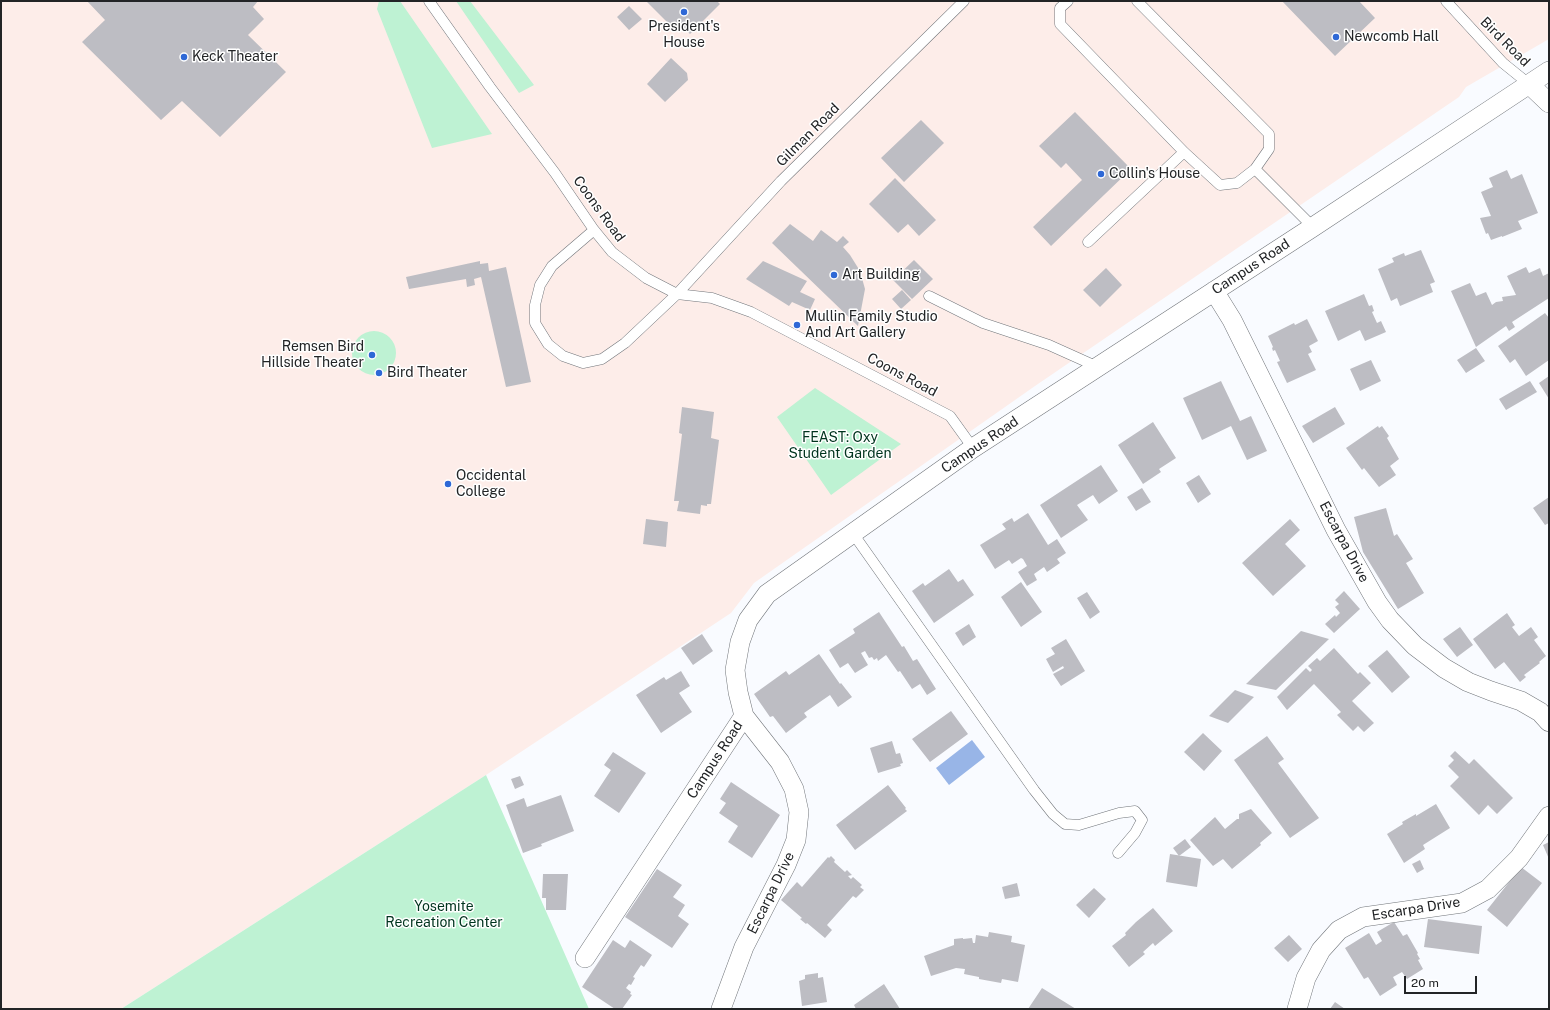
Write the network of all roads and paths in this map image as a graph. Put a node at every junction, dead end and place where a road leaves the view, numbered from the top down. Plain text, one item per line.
1 (429, 1) edge
2 (964, 1) edge
3 (1068, 1) edge
4 (1137, 1) edge
5 (1446, 1) edge
6 (1549, 71) edge
7 (1529, 84) junction
8 (1549, 103) edge
9 (1184, 152) junction
10 (1254, 170) junction
11 (1313, 227) junction
12 (594, 230) junction
13 (1088, 242) dead end
14 (1214, 291) junction
15 (677, 294) junction
16 (929, 296) dead end
17 (1098, 367) junction
18 (973, 448) junction
19 (852, 532) junction
20 (744, 716) junction
21 (1549, 722) edge
22 (1549, 816) edge
23 (1118, 853) dead end
24 (585, 958) dead end
25 (721, 1009) edge
26 (1297, 1009) edge

1 - 12 lane, Coons Road
2 - 15 lane, Gilman Road
3 - 9 lane
4 - 10 lane
5 - 7 lane, Bird Road
6 - 7 street, Campus Road
7 - 8 street
7 - 11 street, Campus Road
9 - 10 lane
9 - 13 lane
10 - 11 lane
11 - 14 street, Campus Road
12 - 15 lane, Coons Road
12 - 15 lane, Gilman Road
14 - 17 street, Campus Road
14 - 21 street, Escarpa Drive
15 - 18 lane, Coons Road
16 - 17 lane
17 - 18 street, Campus Road
18 - 19 street, Campus Road
19 - 20 street, Campus Road
19 - 23 lane
20 - 24 street, Campus Road
20 - 25 street, Escarpa Drive
22 - 26 street, Escarpa Drive

